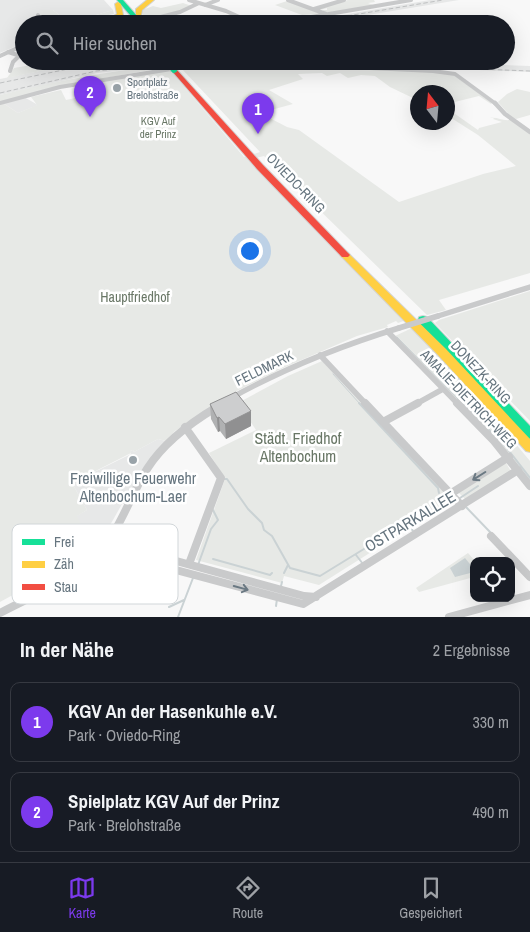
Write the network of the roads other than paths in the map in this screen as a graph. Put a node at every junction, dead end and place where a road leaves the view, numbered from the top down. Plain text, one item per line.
1 (150, 0) edge
2 (189, 0) edge
3 (218, 0) edge
4 (288, 0) edge
5 (344, 0) edge
6 (411, 0) edge
7 (119, 1) edge
8 (199, 3) junction
9 (205, 5) junction
10 (314, 9) junction
11 (326, 14) junction
12 (118, 15) edge
13 (131, 15) edge
14 (138, 15) edge
15 (167, 15) edge
16 (231, 15) edge
17 (320, 15) edge
18 (15, 49) edge
19 (8, 52) junction
20 (0, 56) edge
21 (15, 56) edge
22 (15, 60) edge
23 (160, 70) edge
24 (178, 70) edge
25 (407, 70) edge
26 (10, 71) dead end
27 (0, 103) edge
28 (530, 132) edge
29 (530, 287) edge
30 (414, 317) junction
31 (387, 331) junction
32 (320, 355) junction
33 (443, 389) junction
34 (383, 422) junction
35 (185, 427) junction
36 (530, 434) edge
37 (530, 447) edge
38 (509, 457) junction
39 (518, 470) junction
40 (530, 486) edge
41 (450, 494) junction
42 (462, 506) junction
43 (116, 524) edge
44 (491, 536) dead end
45 (178, 561) edge
46 (189, 564) junction
47 (178, 571) edge
48 (530, 577) edge
49 (530, 595) edge
50 (316, 597) junction
51 (21, 604) edge
52 (0, 613) edge
53 (449, 617) edge

1 - 7 highway
1 - 14 highway
2 - 8 street
3 - 9 street
4 - 10 street
5 - 10 street
6 - 11 street
7 - 12 highway
7 - 13 highway
8 - 9 street
8 - 15 street
9 - 16 street
10 - 11 street
11 - 17 street
18 - 19 street
19 - 20 street
19 - 21 street
22 - 26 street
23 - 27 street
24 - 30 highway, OVIEDO-RING
25 - 28 street
29 - 31 street, FELDMARK, bridge
30 - 36 highway, DONEZK-RING
30 - 37 highway, DONEZK-RING
31 - 32 street, FELDMARK
31 - 33 street, AMALIE-DIETRICH-WEG
32 - 34 street
32 - 35 street, FELDMARK
33 - 34 street
33 - 38 street, AMALIE-DIETRICH-WEG
34 - 41 street
35 - 43 street, FELDMARK
35 - 46 street
38 - 39 street, AMALIE-DIETRICH-WEG
38 -> 41 street, OSTPARKALLEE
39 - 40 street, AMALIE-DIETRICH-WEG
39 - 42 street, OSTPARKALLEE
41 - 42 street
42 - 50 street, OSTPARKALLEE
44 - 48 street
45 - 46 street
46 - 50 street
47 -> 50 street, OSTPARKALLEE
49 - 53 street
51 - 52 street, FELDMARK

